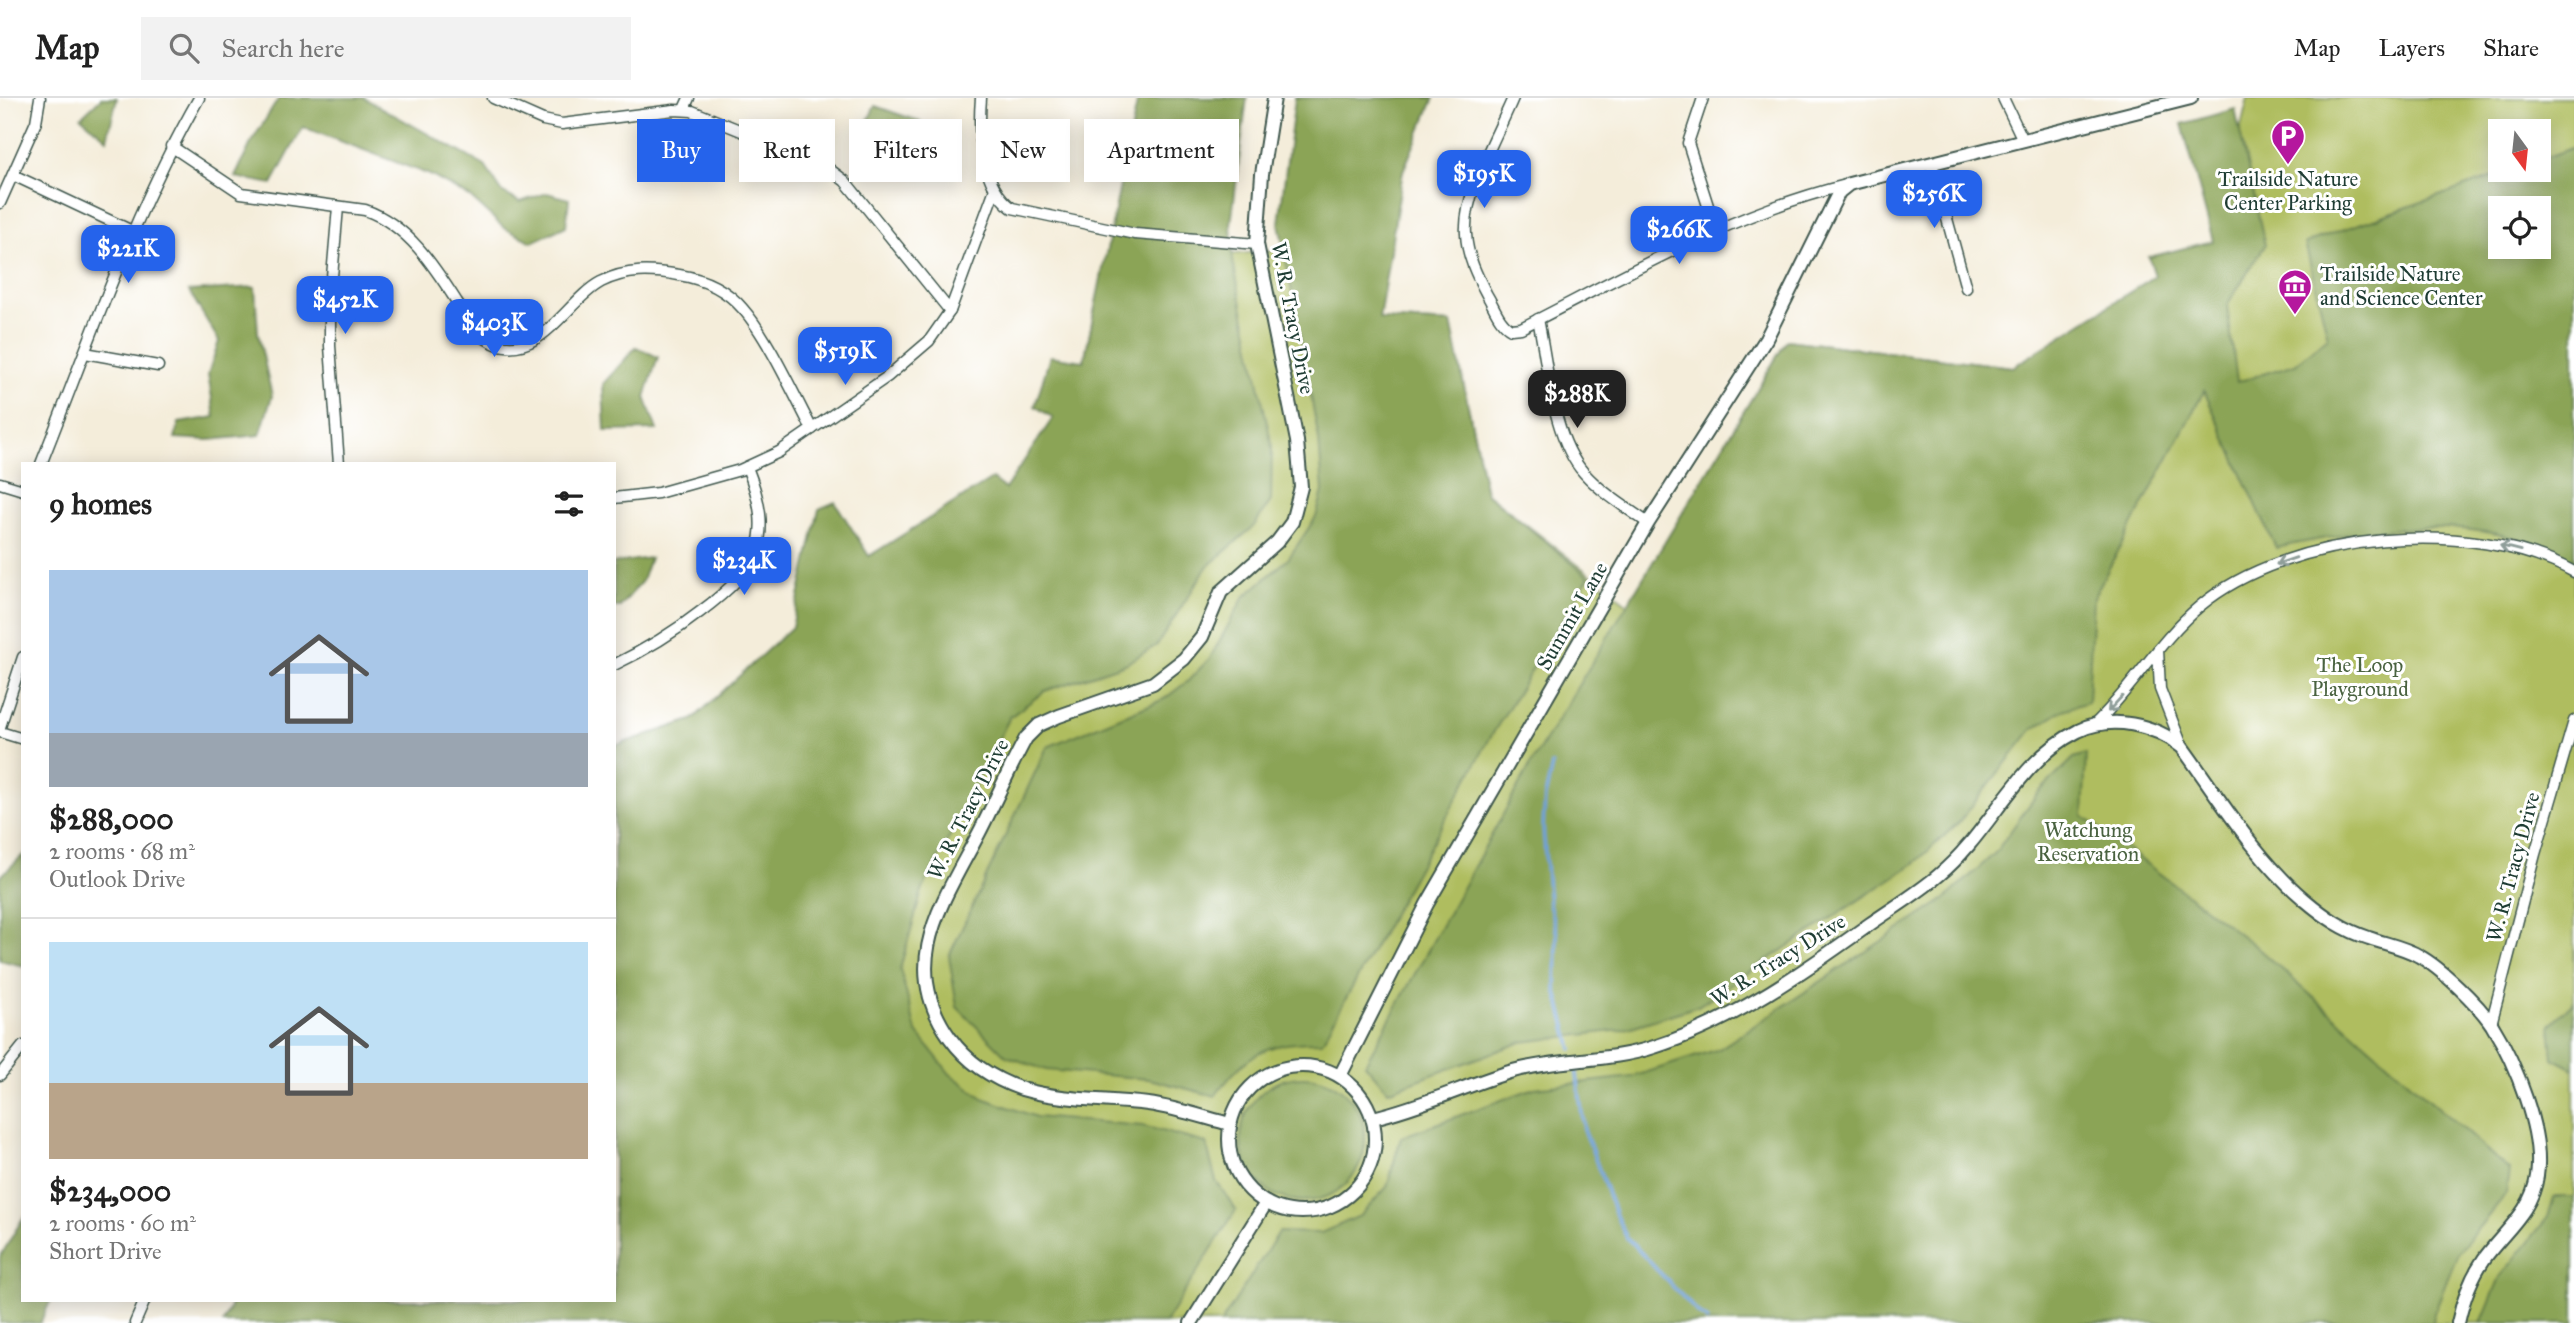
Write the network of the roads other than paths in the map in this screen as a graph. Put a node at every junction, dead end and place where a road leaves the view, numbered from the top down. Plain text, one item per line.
1 (40, 98) edge
2 (200, 98) edge
3 (493, 98) edge
4 (689, 98) edge
5 (981, 98) edge
6 (1274, 98) edge
7 (1513, 98) edge
8 (1703, 98) edge
9 (2003, 98) edge
10 (2191, 98) edge
11 (506, 101) edge
12 (684, 109) junction
13 (2023, 140) junction
14 (172, 146) junction
15 (1932, 164) junction
16 (13, 175) junction
17 (1849, 184) junction
18 (995, 189) junction
19 (0, 203) edge
20 (338, 207) junction
21 (1716, 231) junction
22 (134, 232) junction
23 (1257, 244) junction
24 (1966, 288) dead end
25 (950, 311) junction
26 (1538, 319) junction
27 (85, 353) junction
28 (158, 366) dead end
29 (813, 429) junction
30 (42, 462) edge
31 (339, 462) edge
32 (747, 467) junction
33 (0, 483) edge
34 (21, 489) edge
35 (616, 498) edge
36 (1648, 523) junction
37 (2574, 572) edge
38 (2158, 649) junction
39 (21, 663) edge
40 (616, 665) edge
41 (2574, 721) edge
42 (2094, 725) junction
43 (0, 729) edge
44 (21, 738) edge
45 (2182, 747) junction
46 (2491, 1024) junction
47 (21, 1049) edge
48 (0, 1075) edge
49 (1340, 1076) junction
50 (1373, 1118) junction
51 (1230, 1124) junction
52 (1266, 1203) junction
53 (144, 1302) edge
54 (135, 1323) edge
55 (1191, 1323) edge
56 (2458, 1323) edge

1 - 16 street
2 - 14 street
3 - 11 street
4 - 12 street
5 - 18 street
6 - 23 street, W. R. Tracy Drive
7 - 26 street
8 - 21 street
9 - 13 street
10 - 13 street
11 - 12 street
12 - 25 street
13 - 15 street
14 - 20 street
14 - 22 street
15 - 17 street
15 - 24 street
16 - 19 street
16 - 22 street
17 - 21 street
17 - 36 street, Summit Lane
18 - 23 street
18 - 25 street
20 - 29 street
20 - 31 street
21 - 26 street
22 - 27 street
23 - 51 street, W. R. Tracy Drive
25 - 29 street
26 - 36 street
27 - 28 street
27 - 30 street
29 - 32 street
32 - 35 street
32 - 40 street
33 - 34 street
36 - 49 street, Summit Lane
37 -> 38 street, W. R. Tracy Drive
38 -> 42 street, W. R. Tracy Drive
38 - 45 street, W. R. Tracy Drive
39 - 43 street
41 - 46 street, W. R. Tracy Drive
42 - 45 street, W. R. Tracy Drive
42 - 50 street, W. R. Tracy Drive
43 - 44 street
45 - 46 street, W. R. Tracy Drive
46 - 56 street, W. R. Tracy Drive
47 - 48 street
49 - 50 street
49 - 51 street
50 - 52 street
51 - 52 street
52 - 55 street
53 - 54 street

